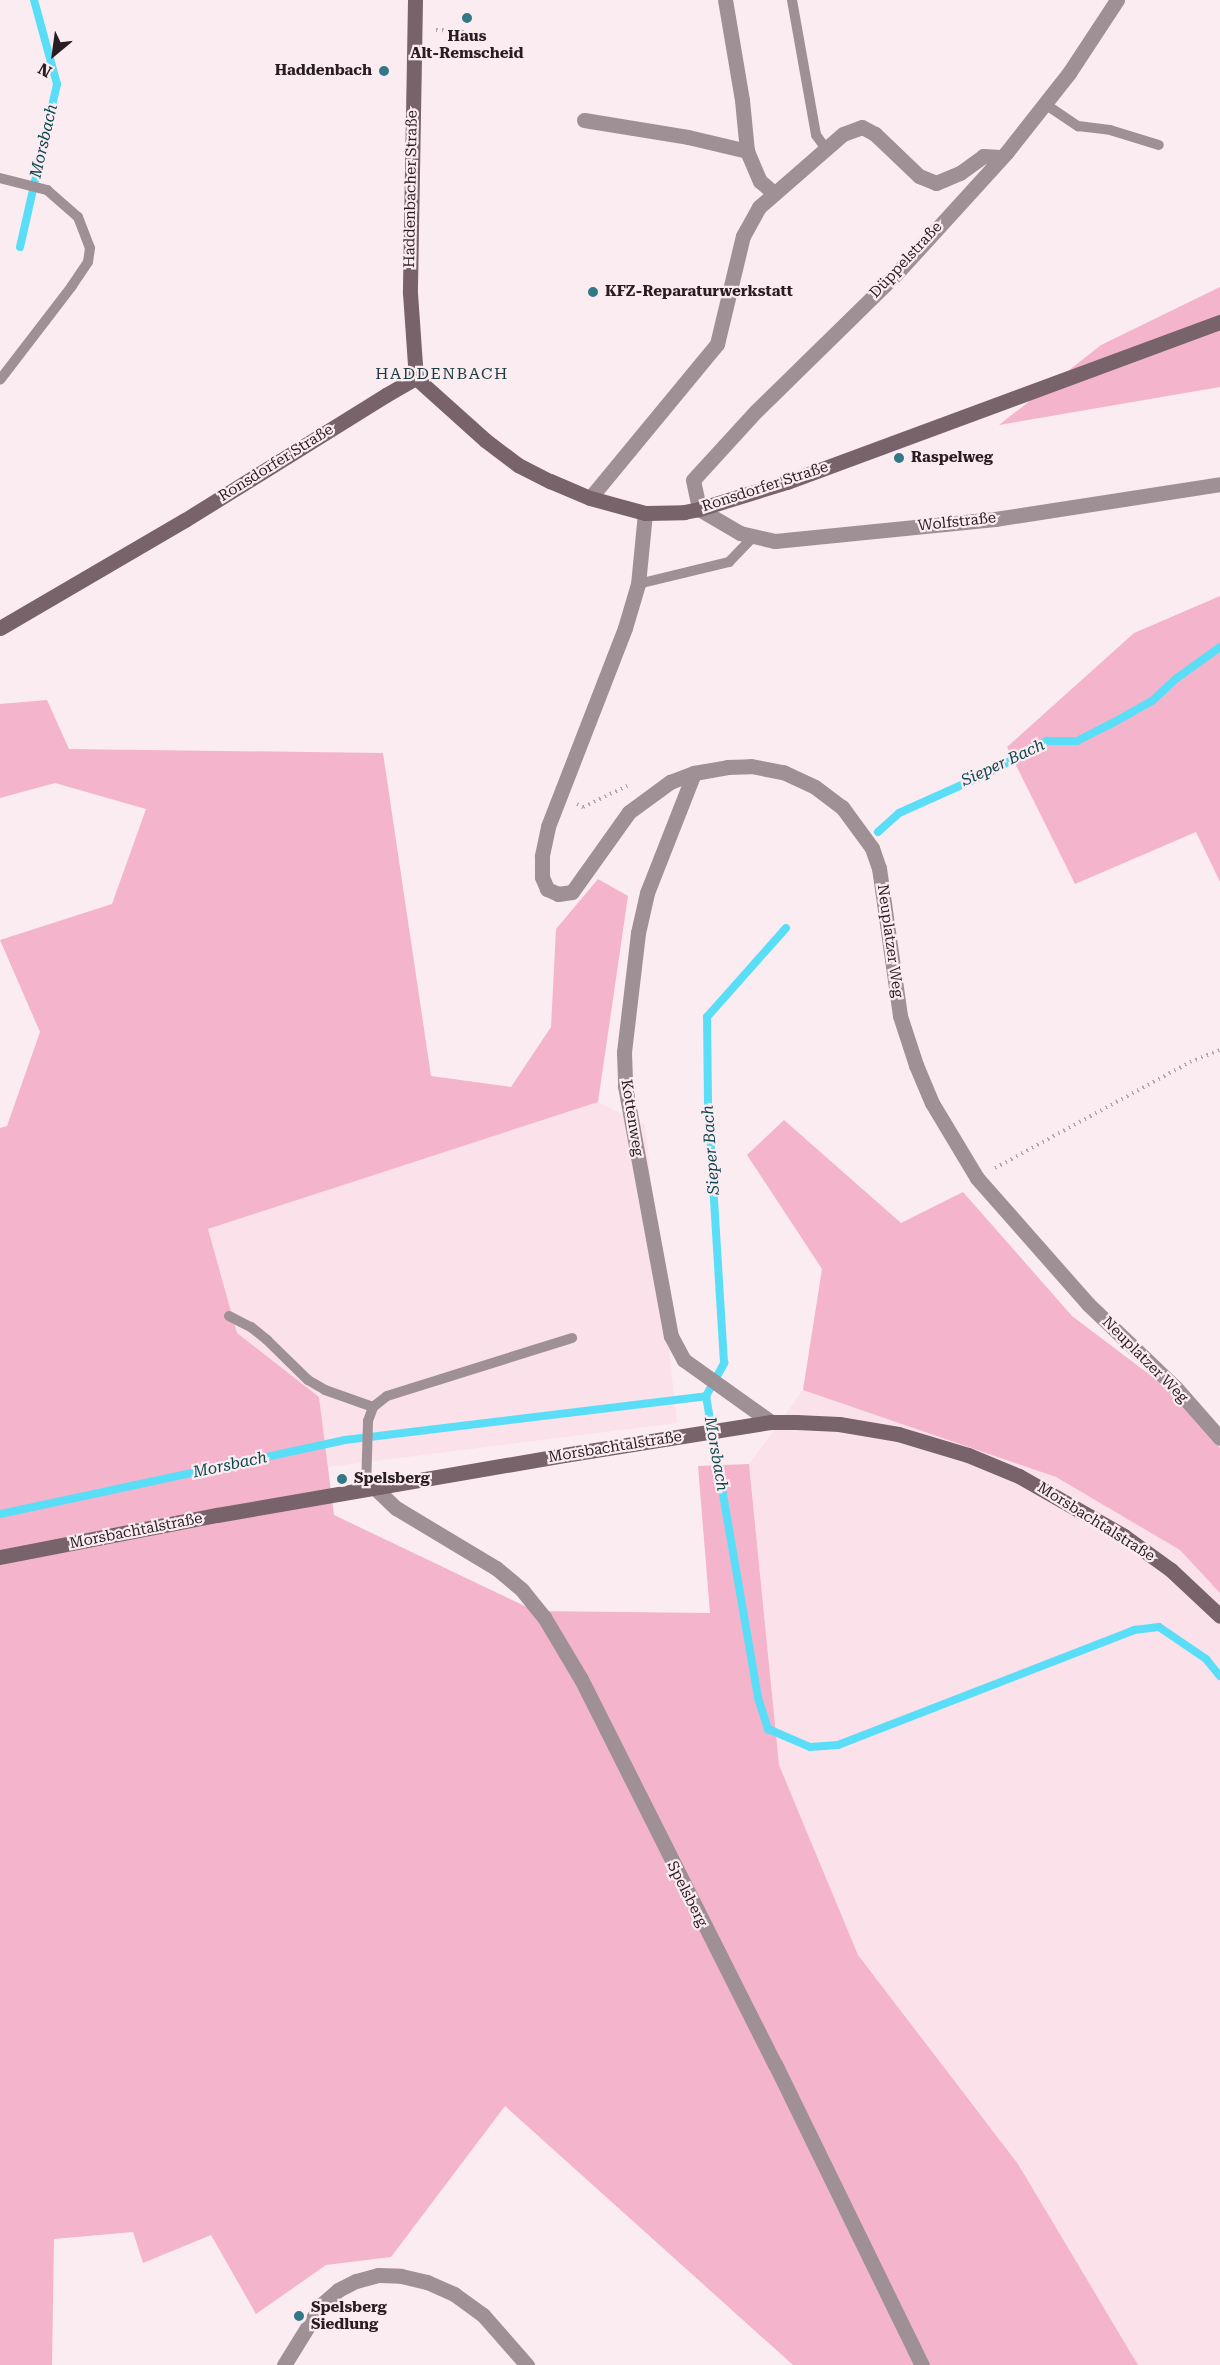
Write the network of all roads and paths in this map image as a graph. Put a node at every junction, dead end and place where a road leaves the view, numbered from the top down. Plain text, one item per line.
1 (416, 0) edge
2 (725, 0) edge
3 (792, 0) edge
4 (1117, 0) edge
5 (462, 28) dead end
6 (436, 30) dead end
7 (1045, 104) junction
8 (584, 120) dead end
9 (1159, 145) dead end
10 (826, 149) junction
11 (747, 150) junction
12 (1000, 157) junction
13 (0, 178) edge
14 (774, 193) junction
15 (1220, 322) edge
16 (416, 378) junction
17 (0, 380) edge
18 (1220, 484) edge
19 (590, 498) junction
20 (699, 509) junction
21 (645, 513) junction
22 (753, 537) junction
23 (638, 584) junction
24 (0, 628) edge
25 (694, 773) junction
26 (632, 783) dead end
27 (559, 797) junction
28 (1220, 1050) edge
29 (977, 1179) junction
30 (229, 1316) dead end
31 (572, 1338) dead end
32 (373, 1407) junction
33 (771, 1422) junction
34 (1220, 1438) edge
35 (370, 1488) junction
36 (0, 1557) edge
37 (1220, 1616) edge
38 (284, 2365) edge
39 (527, 2365) edge
40 (922, 2365) edge

1 - 16 main road, Haddenbacher Straße
2 - 11 street
3 - 10 lane
4 - 7 street, Düppelstraße
5 - 6 path
7 - 9 lane
7 - 12 street, Düppelstraße
8 - 11 street
10 - 12 street
10 - 14 street
11 - 14 street
12 - 20 street, Düppelstraße
13 - 17 lane
14 - 19 street
15 - 20 main road, Ronsdorfer Straße
16 - 19 main road, Ronsdorfer Straße
16 - 24 main road, Ronsdorfer Straße
18 - 22 street, Wolfstraße
19 - 21 main road, Ronsdorfer Straße
20 - 21 main road, Ronsdorfer Straße
20 - 22 street, Wolfstraße
21 - 23 street, Neuplatzer Weg
22 - 23 lane
23 - 27 street, Neuplatzer Weg
25 - 27 street, Neuplatzer Weg
25 - 29 street, Neuplatzer Weg
25 - 33 street, Kottenweg
26 - 27 path
28 - 29 path
29 - 34 street, Neuplatzer Weg
30 - 32 lane
31 - 32 lane
32 - 35 lane
33 - 35 main road, Morsbachtalstraße
33 - 37 main road, Morsbachtalstraße
35 - 36 main road, Morsbachtalstraße
35 - 40 street, Spelsberg
38 - 39 street

